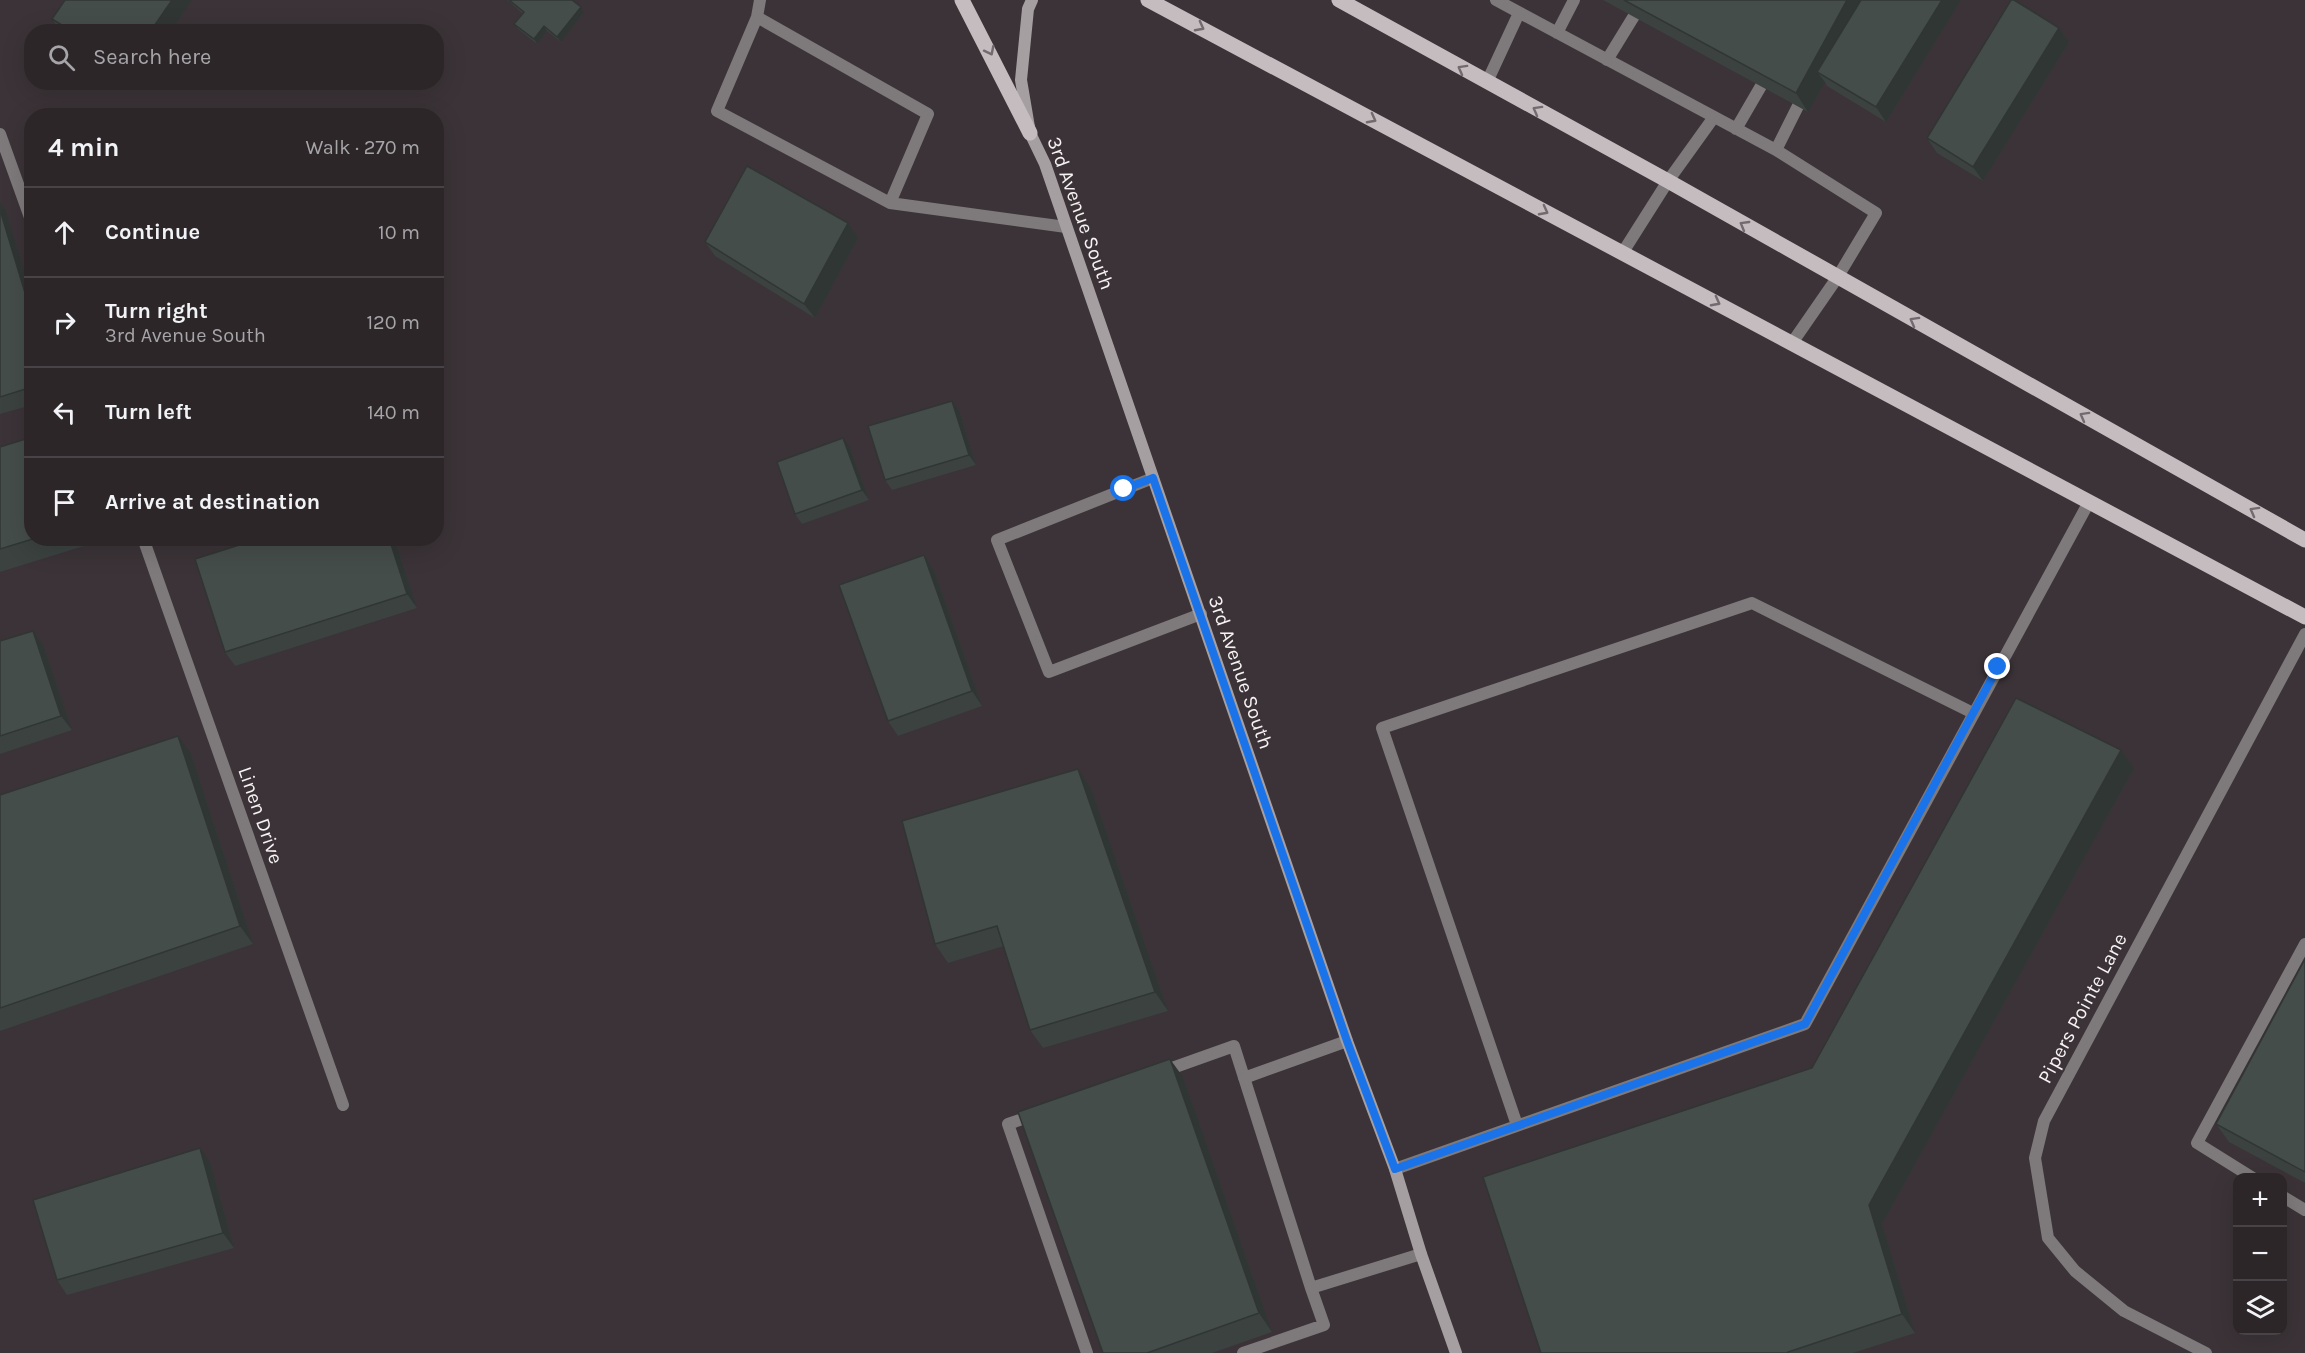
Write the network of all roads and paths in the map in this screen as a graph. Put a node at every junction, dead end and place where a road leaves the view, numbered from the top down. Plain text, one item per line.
1 (760, 0) edge
2 (962, 0) edge
3 (1032, 0) edge
4 (1148, 0) edge
5 (1339, 0) edge
6 (1496, 0) edge
7 (1574, 0) edge
8 (1519, 13) junction
9 (1634, 16) edge
10 (757, 17) junction
11 (1557, 33) junction
12 (1607, 60) junction
13 (1487, 82) junction
14 (1761, 86) edge
15 (1798, 106) edge
16 (1714, 117) junction
17 (1736, 129) junction
18 (1030, 133) junction
19 (0, 134) edge
20 (1776, 150) junction
21 (1668, 181) junction
22 (24, 201) edge
23 (890, 203) junction
24 (1066, 226) junction
25 (1623, 252) junction
26 (1837, 278) junction
27 (1792, 343) junction
28 (1153, 478) junction
29 (2089, 502) junction
30 (2305, 540) edge
31 (146, 546) edge
32 (1201, 614) junction
33 (2305, 617) edge
34 (2305, 634) edge
35 (1973, 713) junction
36 (2305, 944) edge
37 (1347, 1041) junction
38 (1144, 1078) edge
39 (1244, 1078) junction
40 (343, 1105) dead end
41 (1053, 1109) edge
42 (1517, 1125) junction
43 (1395, 1169) junction
44 (2245, 1173) edge
45 (2287, 1199) edge
46 (2305, 1210) edge
47 (1421, 1254) junction
48 (1311, 1288) junction
49 (1087, 1353) edge
50 (1243, 1353) edge
51 (1456, 1353) edge
52 (2206, 1353) edge

1 - 10 street
2 -> 18 main road
3 - 18 main road, 3rd Avenue South
4 -> 25 main road
13 -> 5 main road
6 - 8 street
7 - 11 street
8 - 11 street
8 - 13 street
9 - 12 street
10 - 23 street
10 - 23 street
11 - 12 street
12 - 16 street
21 -> 13 main road
14 - 17 street
15 - 20 street
16 - 17 street
16 - 21 street
17 - 20 street
18 - 24 main road, 3rd Avenue South
19 - 22 street
20 - 26 street
21 - 25 street
26 -> 21 main road
23 - 24 street
24 - 28 main road, 3rd Avenue South
25 -> 27 main road
26 - 27 street
30 -> 26 main road
27 - 29 main road
28 - 32 main road, 3rd Avenue South
28 - 32 street
29 - 33 main road
29 - 35 street
31 - 40 street, Linen Drive
32 - 37 main road, 3rd Avenue South
34 - 52 street, Pipers Pointe Lane
35 - 42 street
35 - 42 street
36 - 44 street
37 - 39 street
37 - 43 main road, 3rd Avenue South
38 - 39 street
39 - 48 street
41 - 49 street
42 - 43 street
43 - 47 main road, 3rd Avenue South
45 - 46 street
47 - 48 street
47 - 51 main road, 3rd Avenue South
48 - 50 street

